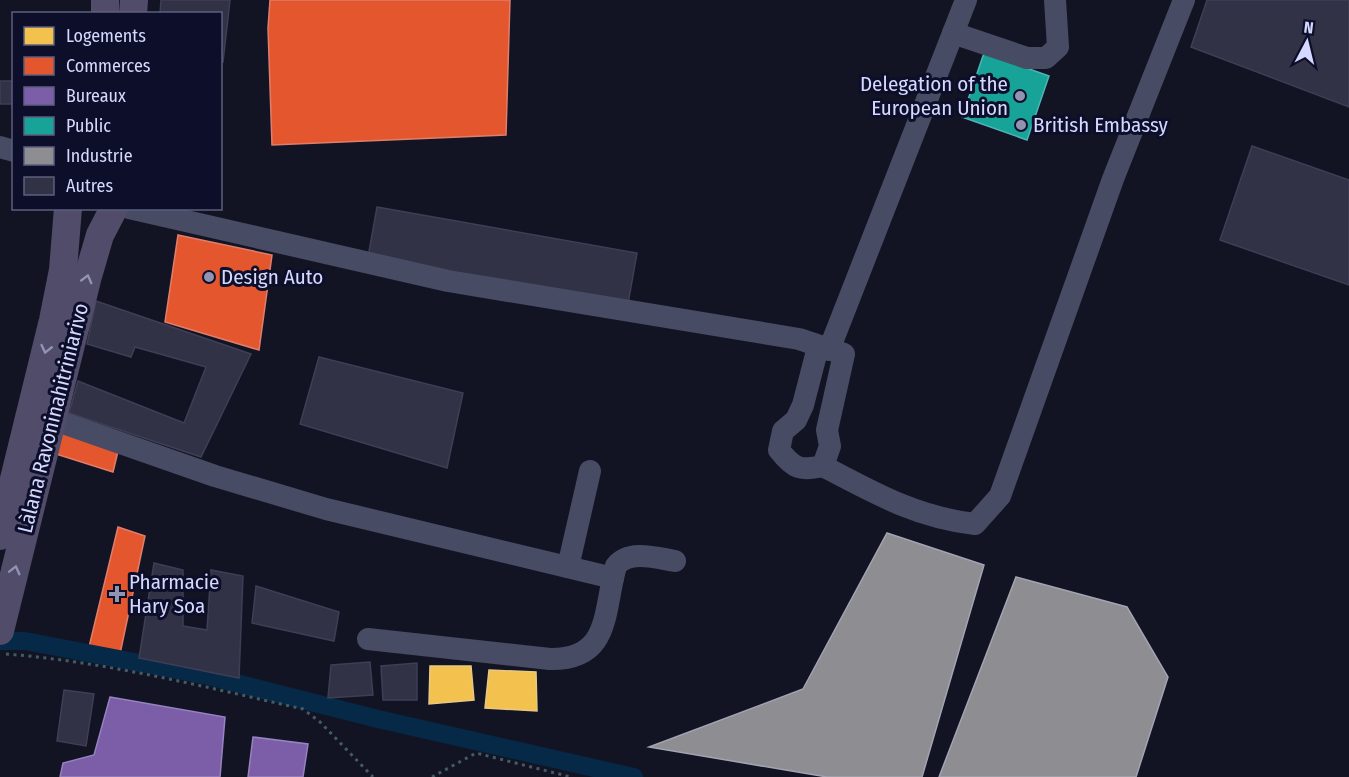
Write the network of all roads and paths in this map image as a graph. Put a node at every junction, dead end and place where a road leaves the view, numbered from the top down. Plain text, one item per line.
1 (966, 0) edge
2 (1054, 0) edge
3 (1184, 0) edge
4 (953, 33) junction
5 (68, 210) edge
6 (113, 210) edge
7 (138, 210) edge
8 (182, 210) edge
9 (212, 227) junction
10 (824, 348) junction
11 (52, 418) junction
12 (823, 466) junction
13 (590, 471) dead end
14 (0, 536) edge
15 (675, 561) dead end
16 (568, 567) junction
17 (613, 578) junction
18 (0, 637) edge
19 (368, 639) dead end
20 (373, 777) edge
21 (432, 777) edge
22 (571, 777) edge

1 - 4 street
2 - 4 street
3 - 12 street
4 - 10 street
5 -> 14 main road, Làlana Ravoninahitriniarivo
11 -> 6 main road, Làlana Ravoninahitriniarivo
7 - 9 street
8 - 9 street
9 - 10 street
10 - 12 street
10 - 12 street
11 - 16 street
18 -> 11 main road, Làlana Ravoninahitriniarivo
13 - 16 street
15 - 17 street
16 - 17 street
17 - 19 street
18 - 20 path
21 - 22 path

